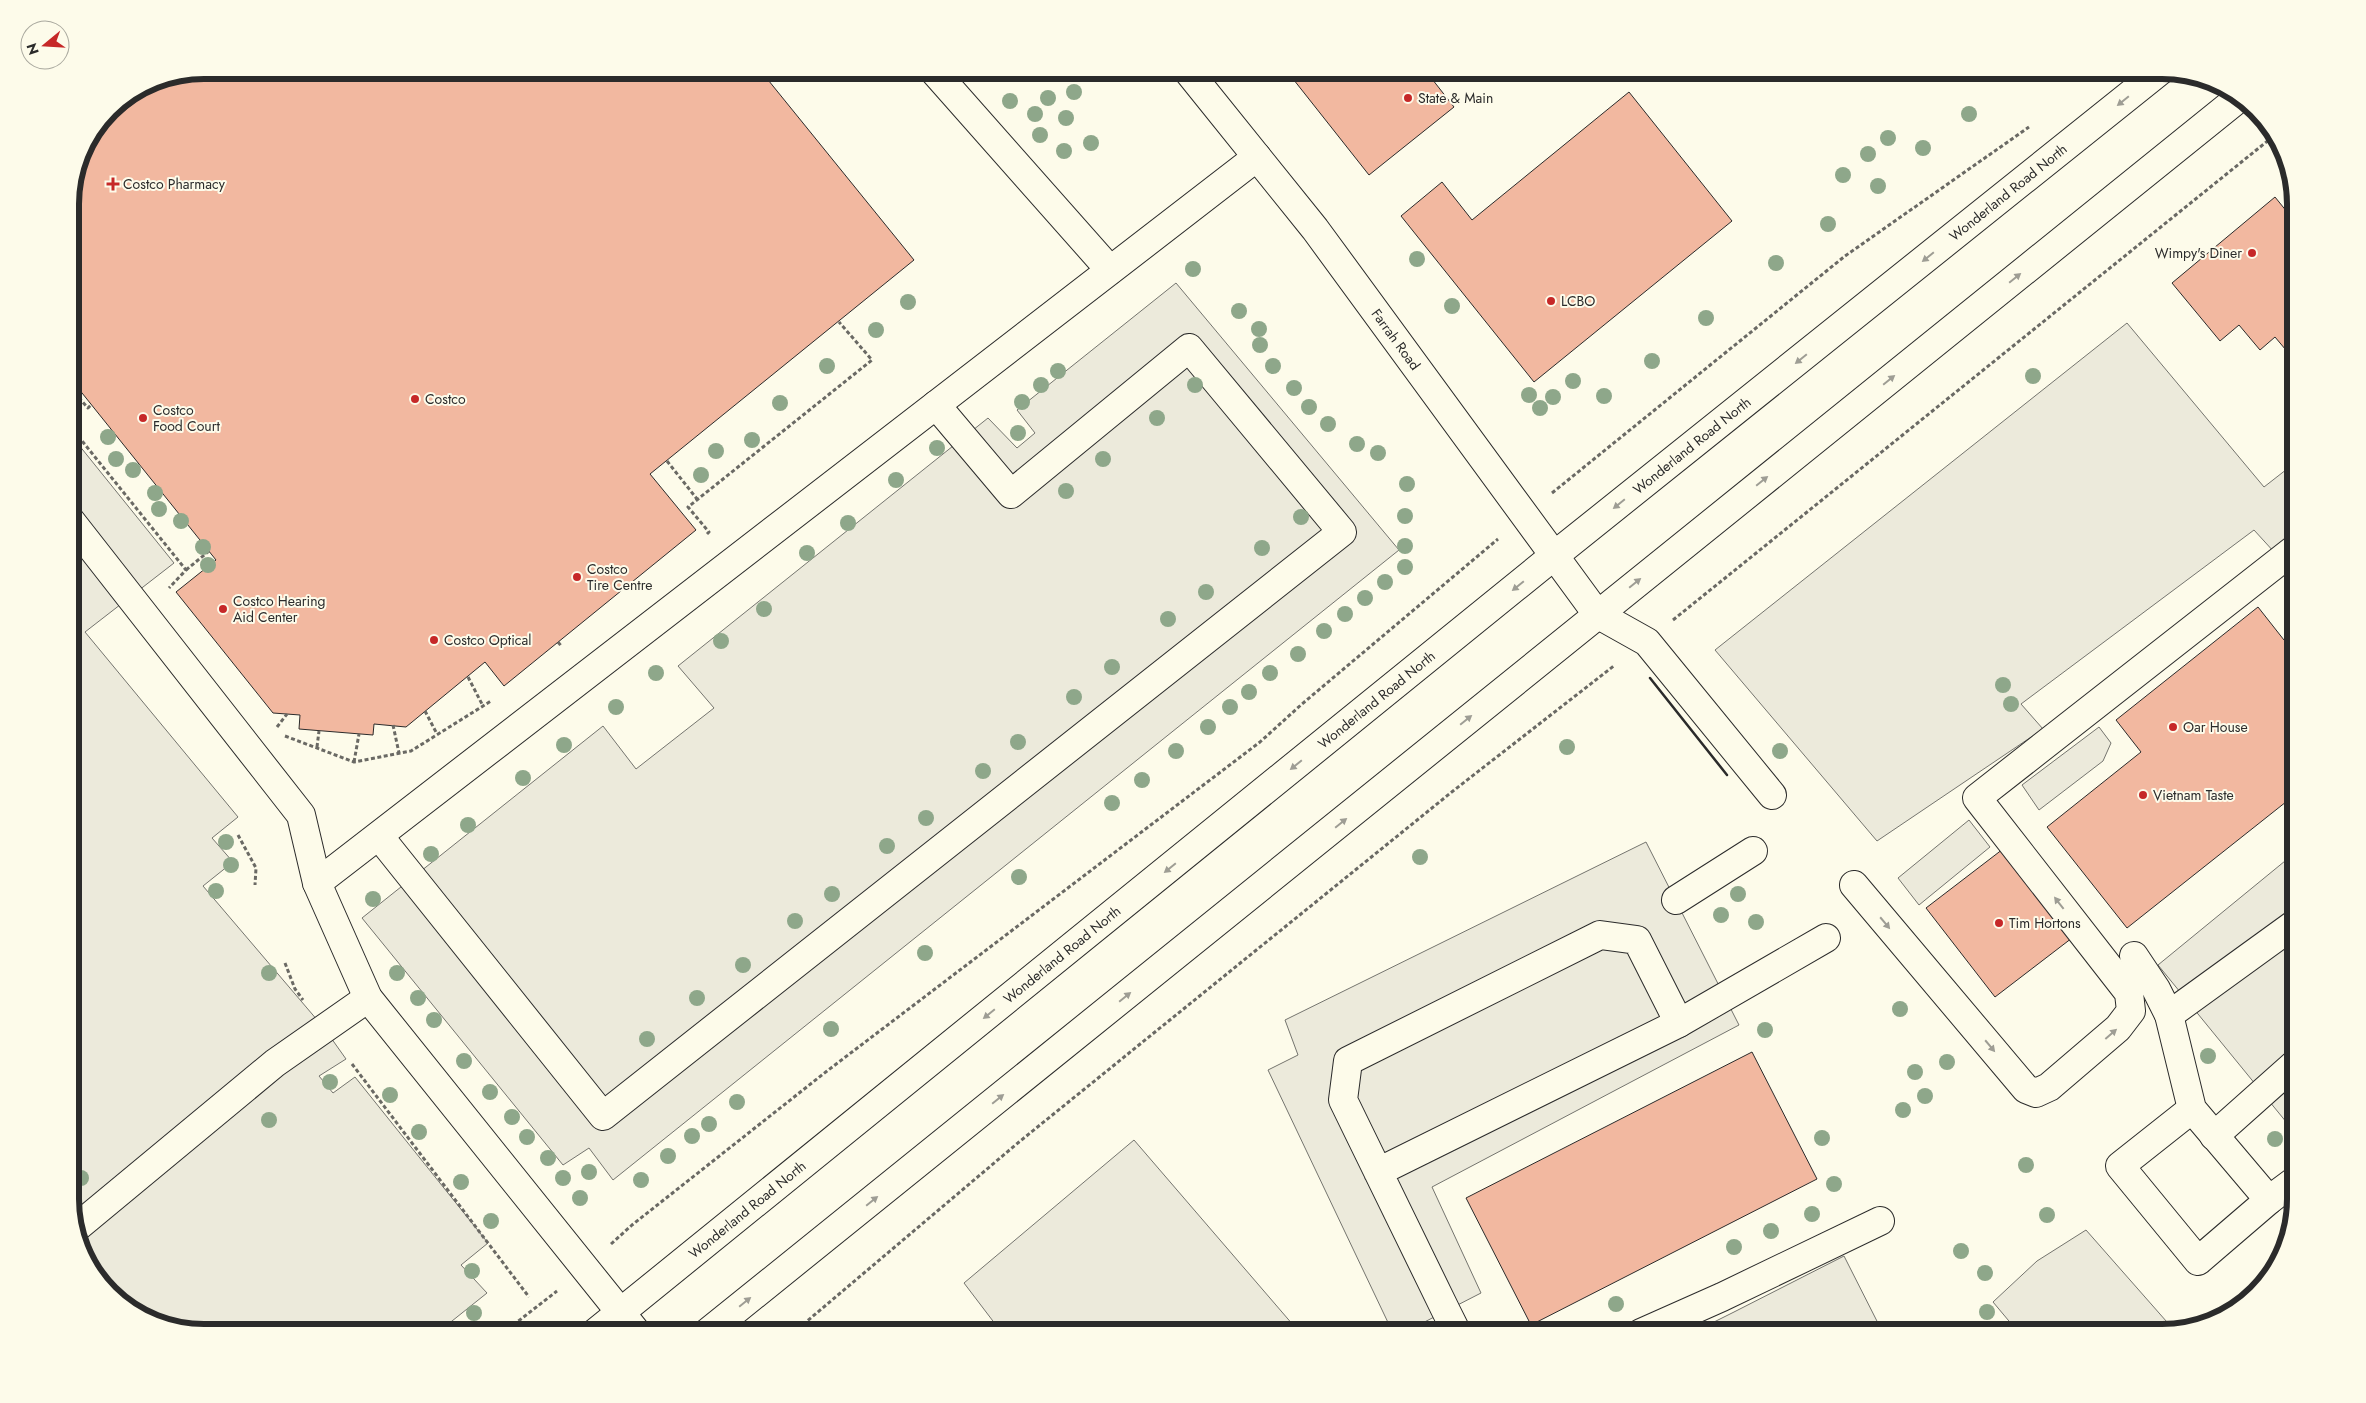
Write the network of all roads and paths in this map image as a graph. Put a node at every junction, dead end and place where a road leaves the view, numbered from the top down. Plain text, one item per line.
1 (941, 79) edge
2 (1194, 79) edge
3 (2150, 79) edge
4 (2235, 102) edge
5 (2034, 124) dead end
6 (2270, 140) edge
7 (1257, 157) junction
8 (1110, 270) junction
9 (839, 322) dead end
10 (79, 398) edge
11 (91, 405) dead end
12 (936, 405) junction
13 (79, 437) edge
14 (667, 461) dead end
15 (697, 500) junction
16 (1525, 516) junction
17 (79, 531) edge
18 (705, 536) dead end
19 (209, 551) dead end
20 (1556, 555) junction
21 (2287, 555) edge
22 (186, 570) junction
23 (164, 594) dead end
24 (1598, 614) junction
25 (569, 641) dead end
26 (558, 642) dead end
27 (1647, 642) junction
28 (562, 647) junction
29 (555, 652) dead end
30 (468, 677) dead end
31 (497, 697) dead end
32 (483, 706) junction
33 (425, 711) dead end
34 (287, 714) dead end
35 (393, 725) dead end
36 (319, 730) dead end
37 (273, 731) dead end
38 (282, 734) dead end
39 (360, 734) dead end
40 (437, 734) junction
41 (316, 748) junction
42 (399, 753) junction
43 (354, 762) junction
44 (1772, 795) dead end
45 (238, 835) dead end
46 (379, 836) junction
47 (1753, 851) dead end
48 (317, 884) junction
49 (255, 885) dead end
50 (1854, 885) dead end
51 (1676, 900) dead end
52 (2287, 929) edge
53 (1826, 938) dead end
54 (2134, 956) dead end
55 (285, 963) dead end
56 (368, 998) junction
57 (304, 1002) dead end
58 (2169, 1015) junction
59 (1679, 1023) junction
60 (352, 1064) dead end
61 (2287, 1071) edge
62 (2192, 1108) junction
63 (2214, 1136) junction
64 (1378, 1172) junction
65 (2287, 1187) edge
66 (2270, 1200) junction
67 (1880, 1221) dead end
68 (81, 1224) edge
69 (585, 1269) junction
70 (529, 1297) dead end
71 (620, 1312) junction
72 (515, 1324) edge
73 (606, 1324) edge
74 (630, 1324) edge
75 (718, 1324) edge
76 (804, 1324) edge
77 (1453, 1324) edge
78 (1661, 1324) edge

1 - 8 main road
2 - 7 main road, Farrah Road
3 -> 20 main road, Wonderland Road North
24 -> 4 main road
5 - 16 path
6 - 27 path
7 - 8 main road
7 - 16 main road, Farrah Road
8 - 12 main road
9 - 15 path
10 - 11 path
12 - 46 main road
12 - 46 main road
13 - 22 path
14 - 15 path
15 - 18 path
16 - 20 main road, Farrah Road
16 - 69 path
17 - 48 main road
19 - 22 path
20 - 24 main road, Farrah Road
20 -> 71 main road, Wonderland Road North
50 -> 21 main road
22 - 23 path
24 - 27 main road
75 -> 24 main road
25 - 28 path
26 - 28 path
27 - 44 main road
27 - 76 path
28 - 29 path
30 - 32 path
31 - 32 path
32 - 40 path
33 - 40 path
34 - 37 path
35 - 42 path
36 - 41 path
38 - 41 path
39 - 43 path
40 - 42 path
41 - 43 path
42 - 43 path
45 - 49 path
46 - 48 main road
47 - 51 main road
48 - 56 main road
52 - 58 main road
53 - 59 main road
54 - 58 main road
55 - 57 path
56 - 68 main road
56 - 69 main road
58 - 62 main road
59 - 64 main road
59 - 64 main road
60 - 70 path
61 - 63 main road
62 - 63 main road
62 - 66 main road
63 - 66 main road
64 - 77 main road
65 - 66 main road
67 - 78 main road
69 - 71 main road
69 - 72 path
71 - 73 main road, Wonderland Road North
71 - 74 main road

